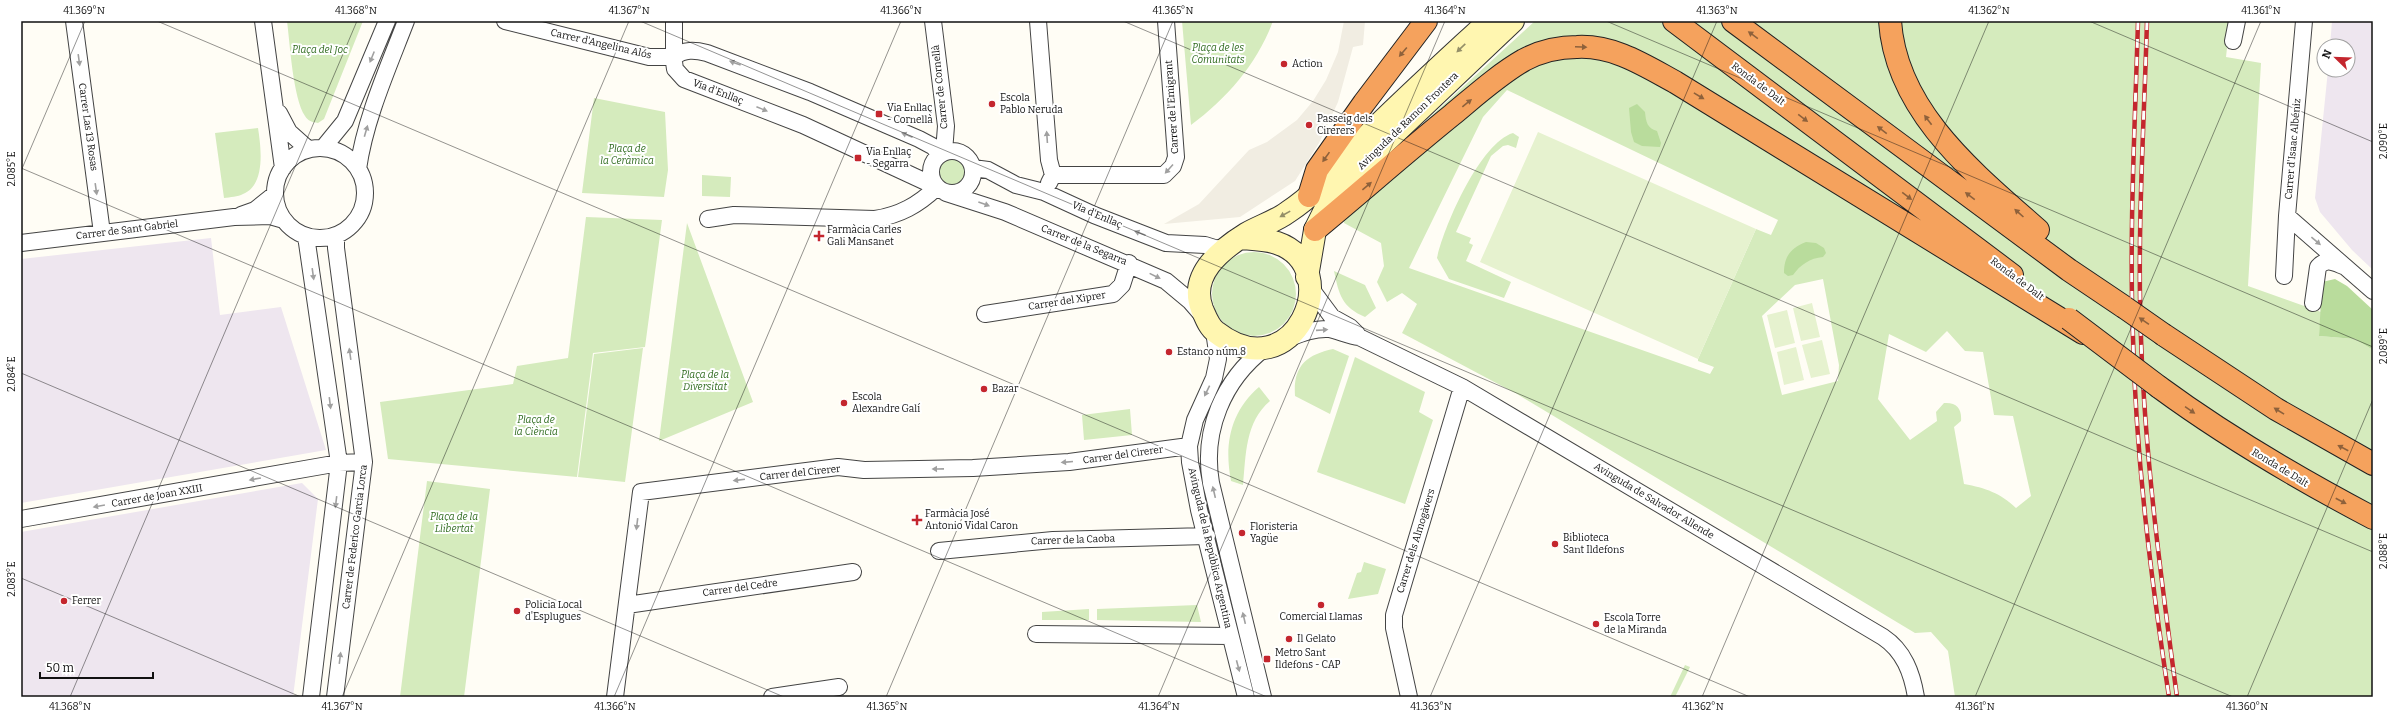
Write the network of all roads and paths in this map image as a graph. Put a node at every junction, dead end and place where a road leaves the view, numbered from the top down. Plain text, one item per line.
1 (74, 21) edge
2 (263, 21) edge
3 (388, 21) edge
4 (406, 21) edge
5 (505, 21) edge
6 (674, 21) edge
7 (933, 21) edge
8 (1038, 21) edge
9 (1166, 21) edge
10 (1426, 21) edge
11 (1489, 21) edge
12 (1512, 21) edge
13 (1674, 21) edge
14 (1733, 21) edge
15 (1890, 21) edge
16 (2237, 21) edge
17 (2304, 21) edge
18 (2233, 41) dead end
19 (674, 57) junction
20 (274, 100) junction
21 (315, 148) junction
22 (941, 154) junction
23 (283, 168) junction
24 (973, 168) junction
25 (358, 169) junction
26 (1053, 175) junction
27 (938, 187) junction
28 (1044, 192) junction
29 (275, 194) junction
30 (1309, 196) junction
31 (2287, 216) junction
32 (234, 217) junction
33 (708, 219) dead end
34 (284, 220) junction
35 (1315, 230) junction
36 (102, 233) junction
37 (336, 235) junction
38 (306, 236) junction
39 (21, 243) edge
40 (1232, 243) junction
41 (1129, 263) junction
42 (2069, 264) junction
43 (2348, 268) junction
44 (2284, 276) dead end
45 (1308, 282) junction
46 (2373, 291) edge
47 (2313, 303) dead end
48 (985, 314) dead end
49 (2069, 321) junction
50 (1211, 326) junction
51 (1359, 337) junction
52 (1286, 339) junction
53 (1264, 348) junction
54 (1462, 387) junction
55 (1189, 446) junction
56 (364, 462) junction
57 (339, 463) junction
58 (2373, 464) edge
59 (2373, 518) edge
60 (21, 519) edge
61 (1207, 536) junction
62 (939, 551) dead end
63 (853, 572) dead end
64 (628, 605) junction
65 (1036, 634) dead end
66 (1230, 636) junction
67 (839, 687) dead end
68 (311, 697) edge
69 (335, 697) edge
70 (615, 697) edge
71 (772, 697) edge
72 (1246, 697) edge
73 (1263, 697) edge
74 (1409, 697) edge
75 (1916, 697) edge

1 -> 36 street, Carrer Las 13 Rosas
2 - 20 street
3 -> 21 street
25 -> 4 street
5 - 19 street, Carrer d'Angelina Alós
6 - 19 street
7 - 22 street, Carrer de Cornellà
26 -> 8 street
9 -> 26 street, Carrer de l'Emigrant
10 -> 30 highway
11 -> 30 street, Avinguda de Ramon Frontera
12 - 35 street, Avinguda de Ramon Frontera
13 -> 49 highway, Ronda de Dalt
42 -> 14 highway
42 -> 15 highway
16 - 18 street
17 - 31 street, Carrer d'Isaac Albéniz
22 -> 19 street
19 -> 27 street, Via d'Enllaç
20 - 21 street
20 - 23 street
21 - 23 street
21 - 25 street
22 - 24 street
22 - 27 street
23 - 29 street
24 - 27 street
24 - 28 street, Via d'Enllaç
25 - 37 street
26 - 28 street
27 - 33 street
27 -> 41 street, Carrer de la Segarra
40 -> 28 street, Via d'Enllaç
29 - 32 street, Carrer de Sant Gabriel
29 - 34 street
30 -> 40 street, Avinguda de Ramon Frontera
31 -> 43 street
31 - 44 street, Carrer d'Isaac Albéniz
32 - 34 street, Carrer de Sant Gabriel
32 - 36 street, Carrer de Sant Gabriel
34 - 38 street
35 - 45 street, Avinguda de Ramon Frontera
35 -> 49 highway
36 - 39 street, Carrer de Sant Gabriel
37 - 38 street
56 -> 37 street, Carrer de Federico Garcia Lorca
38 -> 57 street
40 - 45 street
40 - 50 street
41 - 48 street, Carrer del Xiprer
41 -> 50 street, Carrer de la Segarra
58 -> 42 highway, bridge
43 - 46 street
43 - 47 street
45 - 51 street, Avinguda de Salvador Allende
45 - 52 street
49 -> 59 highway, Ronda de Dalt, bridge
50 - 53 street
50 -> 55 street, Avinguda de la República Argentina
52 -> 51 street, Avinguda de Salvador Allende
51 - 54 street, Avinguda de Salvador Allende
52 - 53 street
73 -> 53 street, Avinguda de la República Argentina
54 - 74 street, Carrer dels Almogàvers
54 - 75 street, Avinguda de Salvador Allende
55 - 61 street, Avinguda de la República Argentina
55 -> 64 street, Carrer del Cirerer
56 - 57 street, Carrer de Joan XXIII
69 -> 56 street, Carrer de Federico Garcia Lorca
57 -> 60 street, Carrer de Joan XXIII
57 -> 68 street
61 - 62 street, Carrer de la Caoba
61 - 66 street, Avinguda de la República Argentina
63 - 64 street, Carrer del Cedre
64 - 70 street, Carrer del Cirerer
65 - 66 street
66 -> 72 street, Avinguda de la República Argentina
67 - 71 street

